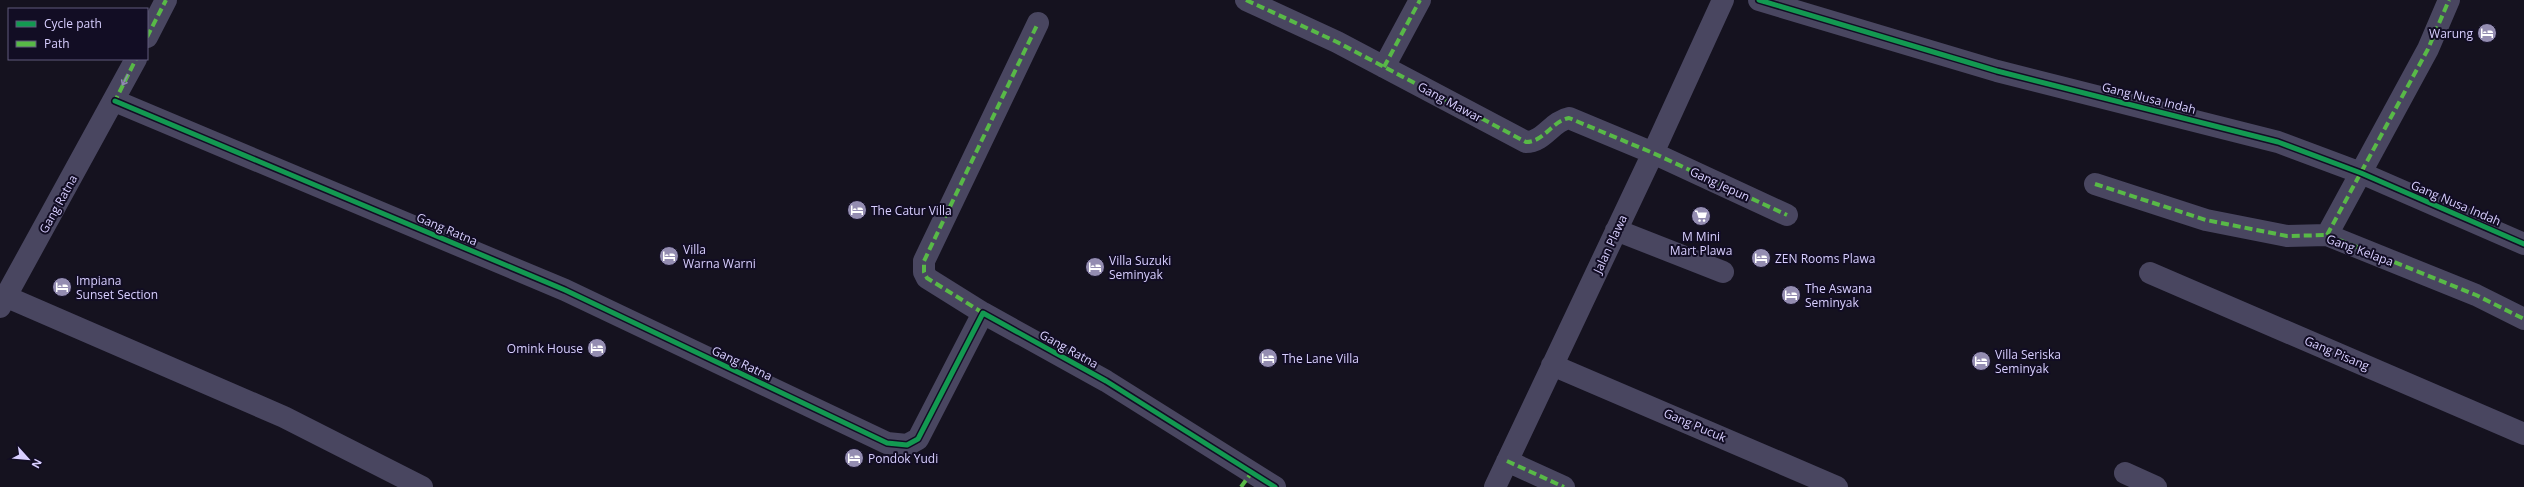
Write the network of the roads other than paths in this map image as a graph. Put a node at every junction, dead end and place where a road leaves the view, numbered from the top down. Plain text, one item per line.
1 (166, 0) edge
2 (1246, 0) edge
3 (1420, 0) edge
4 (1723, 0) edge
5 (1759, 0) edge
6 (2449, 0) edge
7 (1038, 23) dead end
8 (148, 35) edge
9 (136, 60) edge
10 (1384, 67) junction
11 (115, 101) junction
12 (1653, 153) junction
13 (2361, 173) junction
14 (2095, 184) dead end
15 (1787, 215) dead end
16 (1616, 230) junction
17 (2327, 236) junction
18 (2524, 244) edge
19 (1723, 272) dead end
20 (2150, 273) dead end
21 (3, 302) edge
22 (983, 313) junction
23 (2524, 319) edge
24 (1552, 365) junction
25 (2524, 434) edge
26 (1507, 461) junction
27 (2125, 473) dead end
28 (1247, 479) edge
29 (422, 487) edge
30 (1274, 487) edge
31 (1495, 487) edge
32 (1564, 487) edge
33 (1837, 487) edge
34 (2156, 487) edge

1 - 8 street
2 - 10 street, Gang Mawar
3 - 10 street
4 - 12 street, Jalan Plawa
5 - 13 street, Gang Nusa Indah
6 - 13 street
7 - 22 street
9 -> 11 street, Gang Ratna
10 - 12 street, Gang Mawar
11 - 21 street, Gang Ratna
11 - 22 street, Gang Ratna
12 - 15 street, Gang Jepun
12 - 16 street, Jalan Plawa
13 - 17 street
13 - 18 street, Gang Nusa Indah
14 - 17 street, Gang Kelapa
16 - 19 street
16 - 24 street, Jalan Plawa
17 - 23 street, Gang Kelapa
20 - 25 street, Gang Pisang
21 - 29 street
22 - 28 street, Gang Ratna
24 - 26 street, Jalan Plawa
24 - 33 street, Gang Pucuk
26 - 31 street, Jalan Plawa
26 - 32 street
27 - 34 street
28 - 30 street, Gang Ratna

